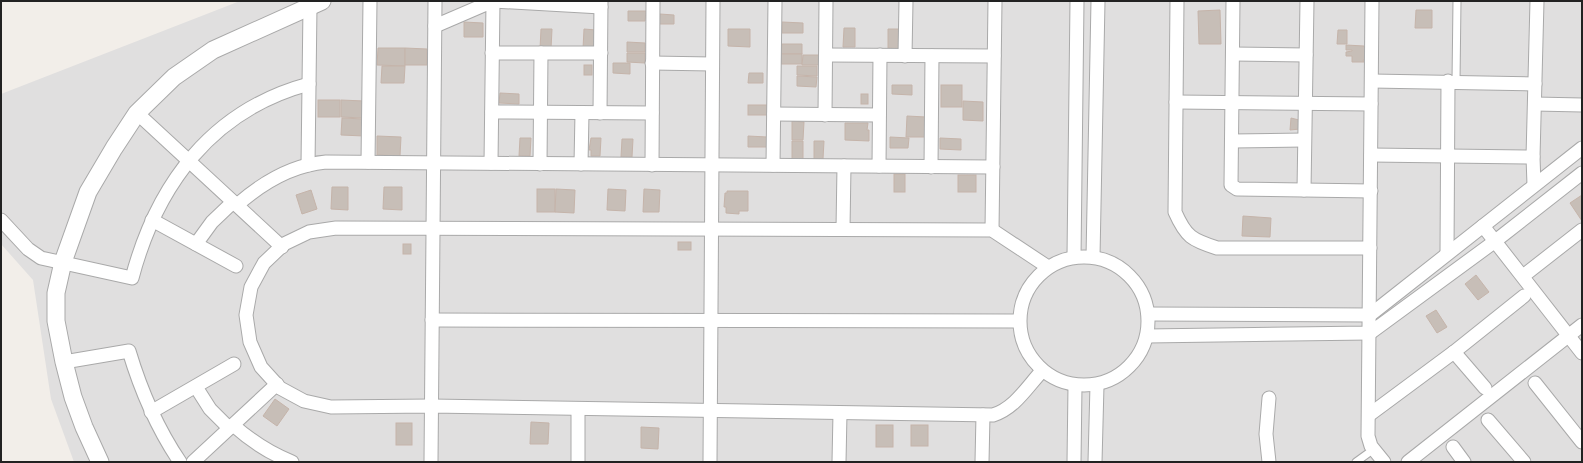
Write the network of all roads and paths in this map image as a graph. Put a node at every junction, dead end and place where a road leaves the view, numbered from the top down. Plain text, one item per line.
1 (370, 1) edge
2 (435, 1) edge
3 (493, 1) edge
4 (653, 1) edge
5 (713, 1) edge
6 (774, 1) edge
7 (826, 1) edge
8 (906, 1) edge
9 (995, 1) edge
10 (1077, 1) edge
11 (1098, 1) edge
12 (1177, 1) edge
13 (1233, 1) edge
14 (1307, 1) edge
15 (1372, 1) edge
16 (1457, 1) edge
17 (1537, 1) edge
18 (316, 4) edge
19 (601, 4) edge
20 (435, 26) junction
21 (492, 52) junction
22 (540, 53) junction
23 (601, 53) junction
24 (1233, 54) junction
25 (826, 55) junction
26 (880, 55) junction
27 (1306, 55) junction
28 (905, 56) junction
29 (932, 56) junction
30 (994, 56) junction
31 (652, 63) junction
32 (712, 64) junction
33 (1372, 81) junction
34 (1452, 81) junction
35 (309, 84) junction
36 (1535, 84) junction
37 (1176, 102) junction
38 (1232, 103) junction
39 (1305, 103) junction
40 (1371, 104) junction
41 (1535, 104) junction
42 (1582, 105) edge
43 (492, 112) junction
44 (540, 113) junction
45 (582, 113) junction
46 (600, 113) junction
47 (137, 114) junction
48 (652, 114) junction
49 (774, 114) junction
50 (825, 115) junction
51 (879, 115) junction
52 (1304, 140) junction
53 (1232, 141) junction
54 (1582, 148) edge
55 (1371, 155) junction
56 (1448, 155) junction
57 (1534, 157) junction
58 (189, 161) junction
59 (368, 162) junction
60 (434, 163) junction
61 (491, 163) junction
62 (540, 164) junction
63 (582, 164) junction
64 (652, 164) junction
65 (308, 165) junction
66 (712, 165) junction
67 (773, 165) junction
68 (844, 166) junction
69 (879, 166) junction
70 (931, 167) junction
71 (993, 167) junction
72 (1582, 173) edge
73 (1534, 185) junction
74 (1304, 190) junction
75 (1371, 191) junction
76 (235, 204) junction
77 (1, 220) edge
78 (152, 220) junction
79 (1483, 226) junction
80 (433, 227) junction
81 (712, 229) junction
82 (843, 229) junction
83 (992, 230) junction
84 (1582, 230) edge
85 (1494, 242) junction
86 (196, 244) junction
87 (282, 246) junction
88 (1370, 248) junction
89 (1447, 253) junction
90 (1074, 257) junction
91 (1093, 257) junction
92 (63, 262) junction
93 (236, 266) dead end
94 (1048, 267) junction
95 (1523, 276) junction
96 (1524, 296) dead end
97 (1148, 314) junction
98 (1370, 315) junction
99 (432, 320) junction
100 (711, 320) junction
101 (1019, 321) junction
102 (1582, 325) edge
103 (1370, 333) junction
104 (1568, 335) junction
105 (1147, 336) junction
106 (1454, 352) junction
107 (1582, 353) edge
108 (64, 362) junction
109 (234, 364) dead end
110 (1042, 371) junction
111 (1535, 383) dead end
112 (277, 384) junction
113 (1097, 385) junction
114 (1075, 386) junction
115 (196, 387) junction
116 (1485, 388) dead end
117 (1269, 398) dead end
118 (431, 406) junction
119 (578, 409) junction
120 (151, 412) junction
121 (711, 412) junction
122 (840, 413) junction
123 (982, 415) junction
124 (1369, 415) junction
125 (1488, 420) dead end
126 (231, 427) junction
127 (1582, 442) edge
128 (1453, 447) dead end
129 (1374, 450) junction
130 (100, 462) edge
131 (180, 462) edge
132 (193, 462) edge
133 (292, 462) edge
134 (431, 462) edge
135 (578, 462) edge
136 (710, 462) edge
137 (839, 462) edge
138 (982, 462) edge
139 (1074, 462) edge
140 (1095, 462) edge
141 (1269, 462) edge
142 (1356, 462) edge
143 (1384, 462) edge
144 (1408, 462) edge
145 (1464, 462) edge
146 (1524, 462) edge

1 - 59 street
2 - 20 street
3 - 19 street
4 - 31 street
5 - 32 street
6 - 49 street
7 - 25 street
8 - 28 street
9 - 30 street
10 - 90 street
11 - 91 street
12 - 37 street
13 - 24 street
14 - 27 street
15 - 33 street
16 - 34 lane
17 - 36 street
18 - 35 street
18 - 47 street
19 - 23 street
20 - 21 street
20 - 60 street
21 - 22 street
21 - 43 street
22 - 23 street
22 - 44 street
23 - 46 street
24 - 27 street
24 - 38 street
25 - 26 street
25 - 50 street
26 - 28 street
26 - 51 street
27 - 39 street
28 - 29 street
29 - 30 street
29 - 70 street
30 - 71 street
31 - 32 street
31 - 48 street
32 - 66 street
33 - 34 street
33 - 40 street
34 - 36 street
34 - 56 street
35 - 58 street
35 - 65 street
36 - 41 street
37 - 38 street
37 - 88 street
38 - 39 street
38 - 53 street
39 - 40 street
39 - 52 street
40 - 55 street
41 - 42 street
41 - 57 street
43 - 44 street
43 - 61 street
44 - 45 street
44 - 62 street
45 - 46 street
45 - 63 street
46 - 48 street
47 - 58 street
47 - 92 street
48 - 64 street
49 - 50 street
49 - 67 street
50 - 51 street
51 - 69 street
52 - 53 street
52 - 74 street
53 - 74 street
54 - 73 street
55 - 56 street
55 - 75 street
56 - 57 street
56 - 89 street
57 - 73 street
58 - 76 street
58 - 78 street
59 - 60 street
59 - 65 street
60 - 61 street
60 - 80 street
61 - 62 street
62 - 63 street
63 - 64 street
64 - 66 street
65 - 76 street
66 - 67 street
66 - 81 street
67 - 68 street
68 - 69 street
68 - 82 street
69 - 70 street
70 - 71 street
71 - 83 street
72 - 85 street
73 - 79 street
74 - 75 street
75 - 88 street
76 - 86 street
76 - 87 street
77 - 92 street
78 - 86 street
78 - 92 street
79 - 85 street
79 - 89 street
80 - 81 street
80 - 87 street
80 - 99 street
81 - 82 street
81 - 100 street
82 - 83 street
83 - 94 street
84 - 95 street
85 - 95 street
85 - 103 street
86 - 93 street
87 - 112 street
88 - 98 street
89 - 98 street
90 - 91 street
90 - 94 street
91 - 97 street
92 - 108 street
94 - 101 street
95 - 104 street
96 - 106 street
97 - 98 street
97 - 105 street
98 - 103 street
99 - 100 street
99 - 118 street
100 - 101 street
100 - 121 street
101 - 110 street
102 - 104 street
103 - 105 street
103 - 124 street
104 - 107 street
104 - 144 street
105 - 113 street
106 - 116 street
106 - 124 street
108 - 120 street
108 - 130 street
109 - 115 street
110 - 114 street
110 - 123 street
111 - 127 street
112 - 118 street
112 - 126 street
113 - 114 street
113 - 140 street
114 - 139 street
115 - 120 street
115 - 126 street
117 - 141 street
118 - 119 street
118 - 134 street
119 - 121 street
119 - 135 street
120 - 131 street
121 - 122 street
121 - 136 street
122 - 123 street
122 - 137 street
123 - 138 street
124 - 129 street
125 - 146 street
126 - 132 street
126 - 133 street
128 - 145 street
129 - 142 lane
129 - 143 street

